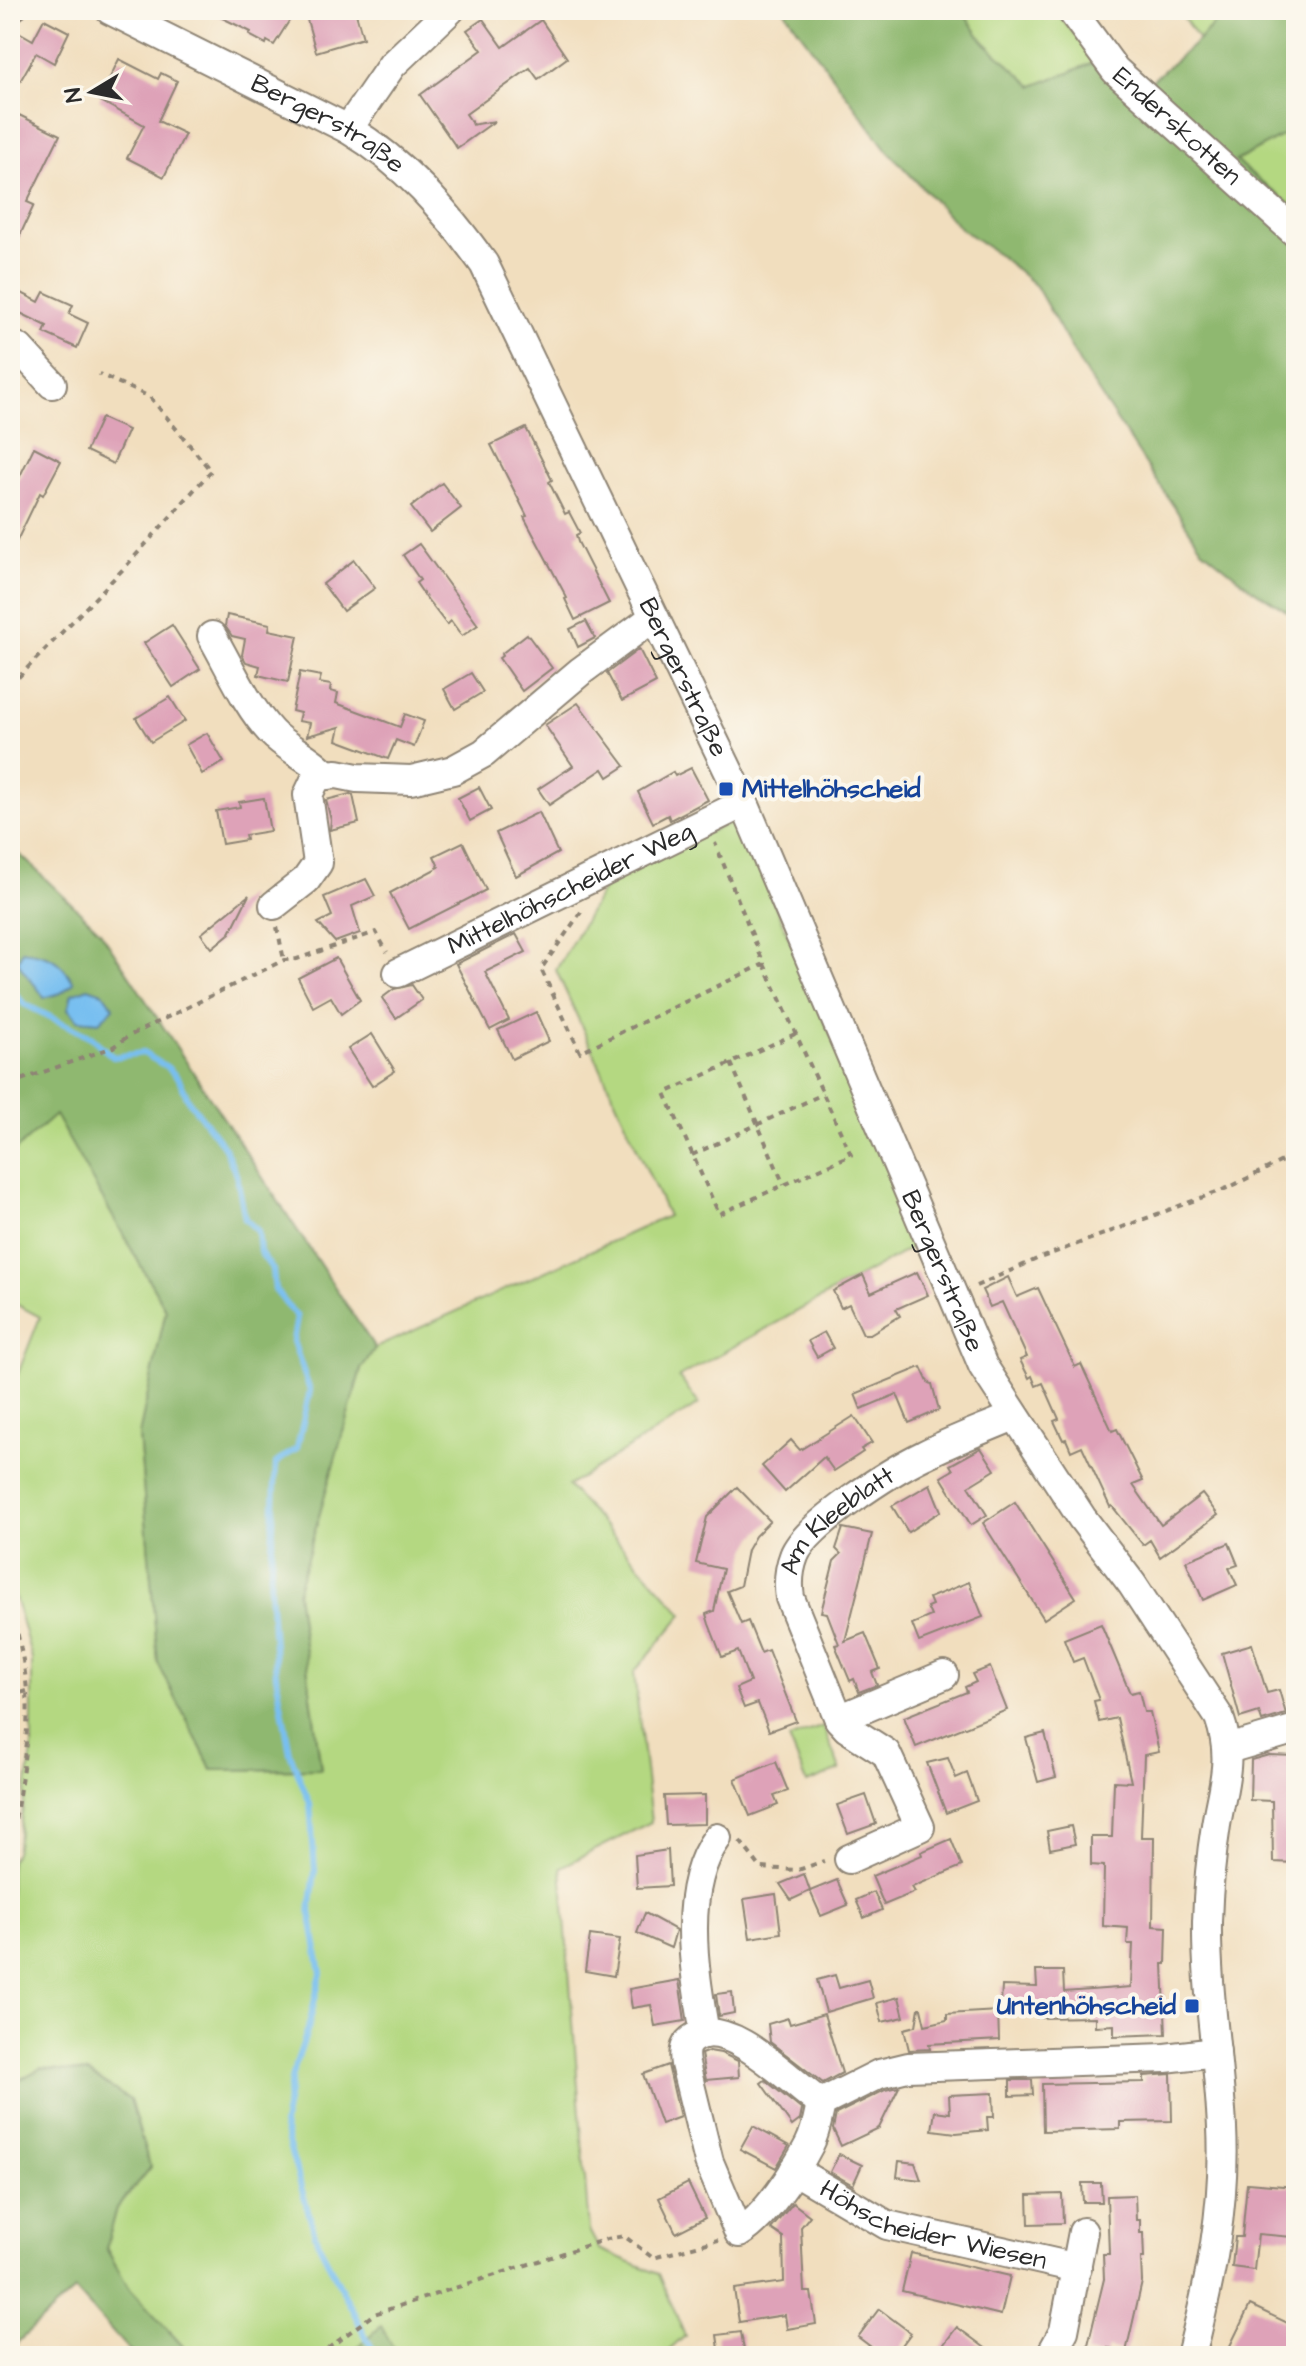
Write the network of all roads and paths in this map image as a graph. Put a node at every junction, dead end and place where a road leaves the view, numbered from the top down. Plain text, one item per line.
1 (32, 10) edge
2 (110, 10) edge
3 (450, 10) edge
4 (1071, 10) edge
5 (10, 25) edge
6 (348, 129) junction
7 (1296, 233) edge
8 (10, 344) edge
9 (99, 374) dead end
10 (52, 384) dead end
11 (654, 617) junction
12 (212, 636) dead end
13 (10, 686) edge
14 (325, 774) junction
15 (744, 803) junction
16 (706, 823) junction
17 (274, 905) joint
18 (581, 912) dead end
19 (284, 960) junction
20 (764, 964) junction
21 (398, 973) joint
22 (795, 1034) junction
23 (731, 1063) junction
24 (10, 1084) edge
25 (823, 1094) junction
26 (757, 1124) junction
27 (1296, 1154) edge
28 (692, 1155) junction
29 (784, 1185) junction
30 (952, 1297) junction
31 (1014, 1416) junction
32 (10, 1600) edge
33 (944, 1675) dead end
34 (27, 1691) junction
35 (10, 1696) edge
36 (839, 1719) junction
37 (1296, 1729) edge
38 (1228, 1749) junction
39 (717, 1838) joint
40 (10, 1841) edge
41 (849, 1859) joint
42 (705, 2034) junction
43 (1216, 2052) junction
44 (821, 2103) junction
45 (794, 2170) junction
46 (1083, 2232) dead end
47 (739, 2233) junction
48 (1077, 2268) junction
49 (1194, 2355) edge
50 (318, 2356) edge
51 (1050, 2356) edge

1 - 5 path
2 - 6 street, Bergerstraße
3 - 6 street
4 - 7 street, Enderskotten
6 - 11 street, Bergerstraße
8 - 10 street
9 - 13 path
11 - 14 street
11 - 15 street, Bergerstraße
12 - 14 street
14 - 17 street
15 - 16 street, Mittelhöhscheider Weg
15 - 30 street, Bergerstraße
16 - 20 path
16 - 21 street, Mittelhöhscheider Weg
17 - 19 path
18 - 20 path
19 - 21 path
19 - 24 path
20 - 22 path
22 - 23 path
22 - 25 path
23 - 26 path
23 - 28 path
25 - 26 path
25 - 29 path
26 - 28 path
26 - 29 path
27 - 30 path
28 - 29 path
30 - 31 street, Bergerstraße
31 - 36 street, Am Kleeblatt
31 - 38 street, Bergerstraße
32 - 34 path
33 - 36 street
34 - 35 path
34 - 40 path
36 - 41 street
37 - 38 street
38 - 43 street
39 - 41 path
39 - 42 street
42 - 44 street
42 - 47 street
43 - 44 street
43 - 49 street
44 - 45 street
45 - 47 street
45 - 48 street, Höhscheider Wiesen
46 - 48 street, Höhscheider Wiesen
47 - 50 path
48 - 51 street, Höhscheider Wiesen

